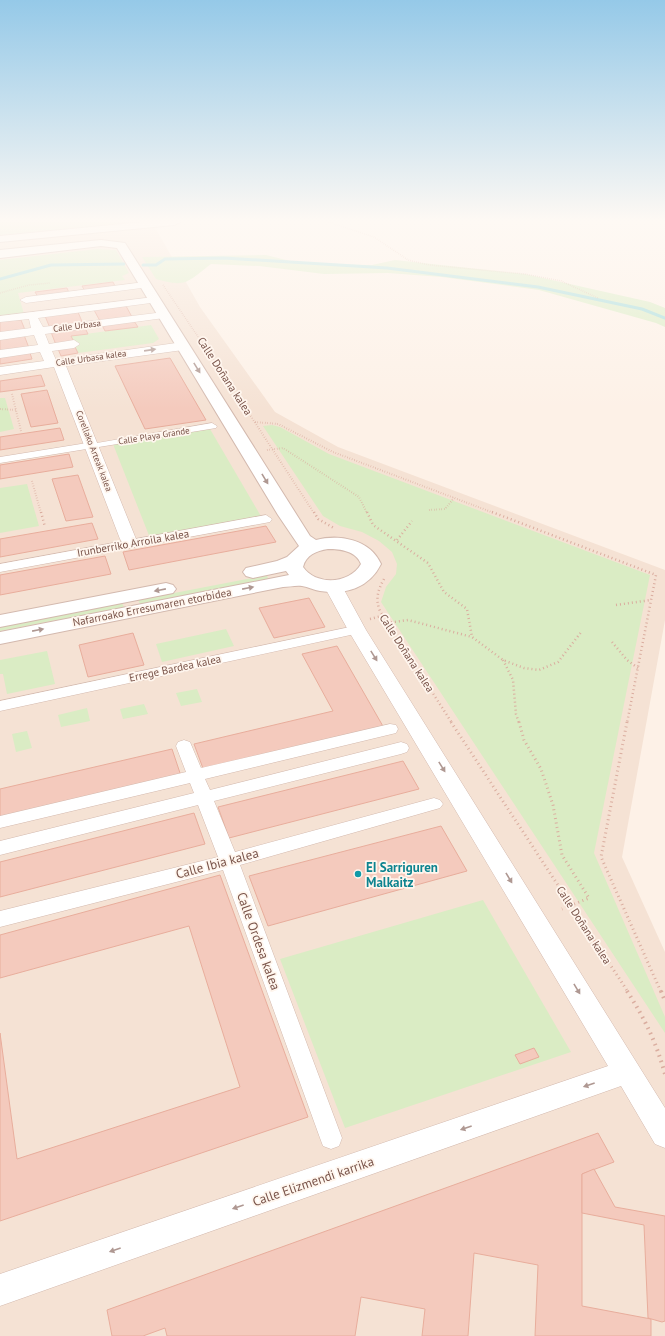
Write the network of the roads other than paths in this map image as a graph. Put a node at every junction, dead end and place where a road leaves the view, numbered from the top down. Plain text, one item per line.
1 (150, 284) edge
2 (153, 284) edge
3 (154, 300) junction
4 (32, 315) junction
5 (164, 315) junction
6 (0, 319) edge
7 (38, 331) junction
8 (0, 336) edge
9 (74, 344) dead end
10 (183, 346) junction
11 (45, 348) junction
12 (0, 354) edge
13 (55, 363) junction
14 (0, 371) edge
15 (212, 426) dead end
16 (0, 460) edge
17 (266, 519) dead end
18 (128, 539) dead end
19 (312, 546) junction
20 (294, 561) junction
21 (0, 568) edge
22 (304, 580) junction
23 (333, 586) junction
24 (0, 622) edge
25 (350, 631) dead end
26 (0, 638) edge
27 (0, 706) edge
28 (390, 729) dead end
29 (184, 746) dead end
30 (401, 748) dead end
31 (309, 749) junction
32 (319, 769) junction
33 (196, 776) junction
34 (204, 797) junction
35 (434, 804) dead end
36 (0, 822) edge
37 (2, 847) edge
38 (229, 860) junction
39 (0, 919) edge
40 (626, 1072) junction
41 (665, 1134) edge
42 (331, 1138) dead end
43 (0, 1290) edge

1 - 4 street, Calle Urbasa
2 - 3 street, Calle Doñana kalea
3 - 4 street, Calle Urbasa
3 - 5 street, Calle Doñana kalea
4 - 6 street, Calle Urbasa
4 - 7 street, Calle Urbasa
5 - 7 street, Calle Urbasa
5 - 10 street, Calle Doñana kalea
7 - 8 street, Calle Urbasa
7 - 11 street, Calle Urbasa
9 - 11 street, Calle Urbasa kalea
13 -> 10 street, Calle Urbasa kalea
10 -> 19 street, Calle Doñana kalea
11 - 12 street, Calle Urbasa kalea
11 - 13 street, Calle Urbasa
13 - 14 street, Calle Urbasa kalea
13 - 18 street, Corellako Arteak kalea
15 - 16 street, Calle Playa Grande
17 - 21 street, Irunberriko Arroila kalea
19 - 20 street
19 - 23 street
20 - 22 street
20 -> 24 street, Nafarroako Erresumaren etorbidea
22 - 23 street
26 -> 22 street, Nafarroako Erresumaren etorbidea
23 -> 40 street
25 - 27 street, Errege Bardea kalea
28 - 31 street
29 - 33 street, Calle Ordesa kalea
30 - 32 street
31 - 32 street
31 - 33 street
32 - 34 street
33 - 34 street, Calle Ordesa kalea
33 - 36 street
34 - 37 street
34 - 38 street, Calle Ordesa kalea
35 - 38 street, Calle Ibia kalea
36 - 37 street
38 - 39 street, Calle Ibia kalea
38 - 42 street, Calle Ordesa kalea
40 - 41 street
40 -> 43 street, Calle Elizmendi karrika

